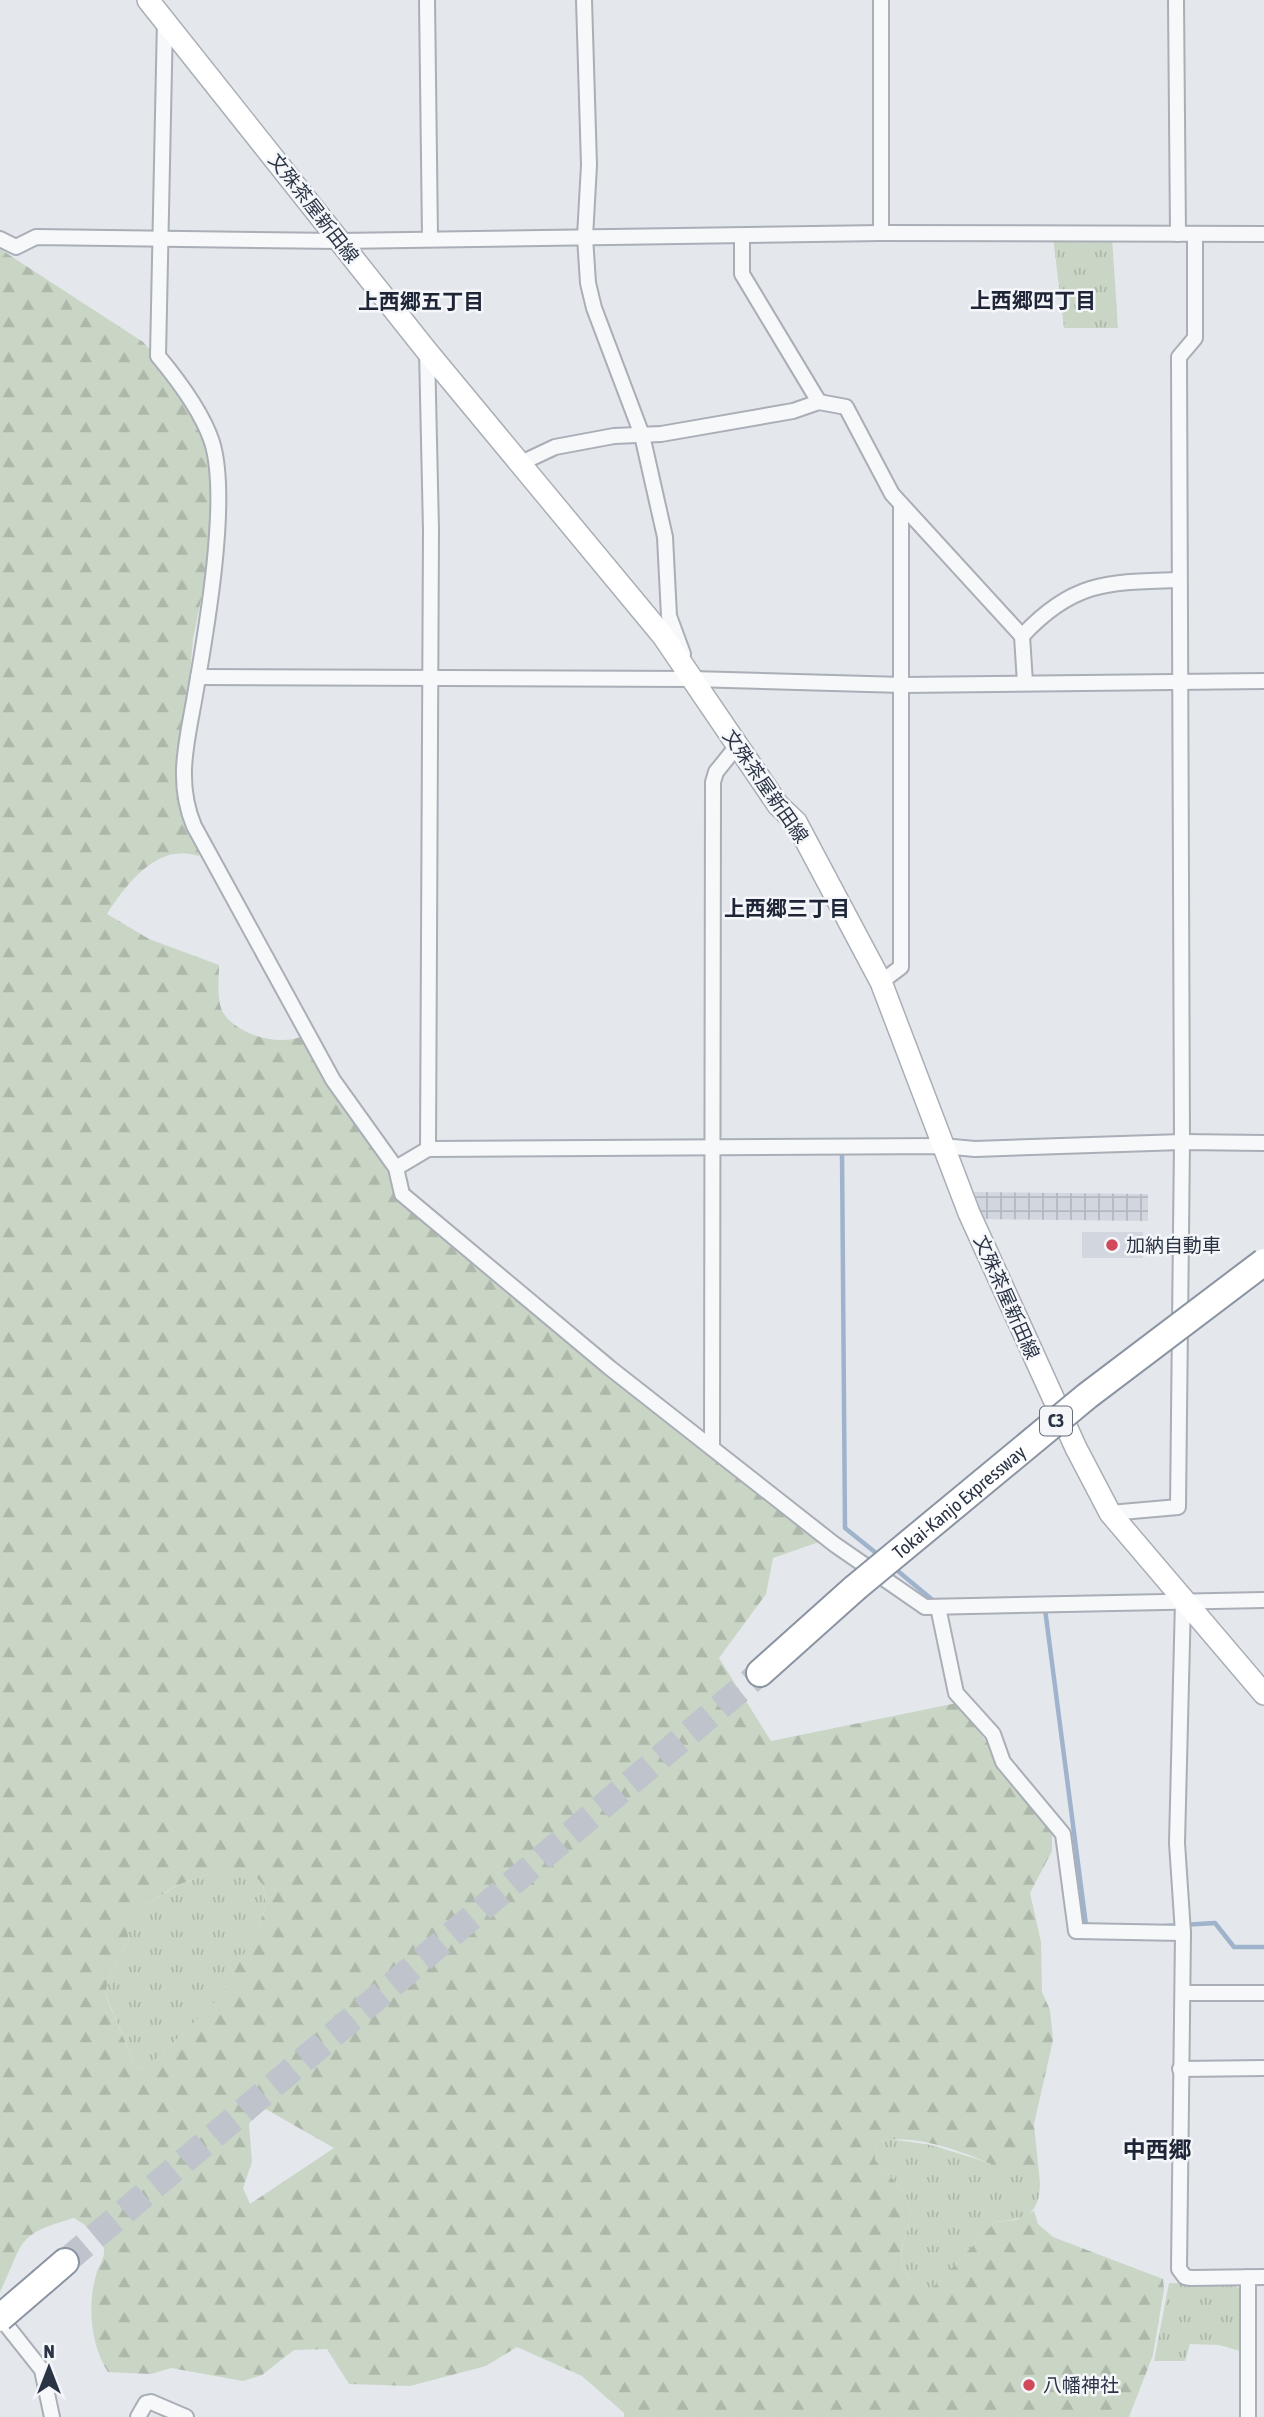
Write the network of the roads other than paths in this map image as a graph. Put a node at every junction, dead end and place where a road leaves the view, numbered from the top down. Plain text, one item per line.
1 (148, 0) edge
2 (427, 0) edge
3 (584, 0) edge
4 (881, 0) edge
5 (1176, 0) edge
6 (164, 17) junction
7 (881, 233) junction
8 (1178, 234) junction
9 (1264, 234) edge
10 (742, 236) junction
11 (1195, 236) junction
12 (430, 237) junction
13 (584, 237) junction
14 (0, 239) edge
15 (161, 239) junction
16 (339, 241) junction
17 (426, 350) junction
18 (819, 402) junction
19 (642, 435) junction
20 (519, 464) junction
21 (901, 504) junction
22 (1178, 580) junction
23 (1022, 636) junction
24 (198, 677) junction
25 (692, 678) junction
26 (432, 679) junction
27 (1264, 681) edge
28 (1180, 682) junction
29 (1025, 683) junction
30 (903, 685) junction
31 (737, 746) junction
32 (881, 982) junction
33 (1182, 1142) junction
34 (1264, 1143) edge
35 (942, 1146) junction
36 (712, 1148) junction
37 (428, 1149) junction
38 (396, 1168) junction
39 (1264, 1262) edge
40 (712, 1448) junction
41 (1110, 1513) junction
42 (1264, 1600) edge
43 (1183, 1601) junction
44 (938, 1607) junction
45 (760, 1673) tunnel mouth
46 (1264, 1694) edge
47 (1183, 1933) junction
48 (1183, 1993) junction
49 (1264, 1993) edge
50 (1264, 2068) edge
51 (1180, 2069) junction
52 (65, 2262) tunnel mouth
53 (1248, 2277) junction
54 (1264, 2277) edge
55 (0, 2318) edge
56 (52, 2417) edge
57 (138, 2417) edge
58 (186, 2417) edge
59 (1248, 2417) edge

1 - 6 main road, 文殊茶屋新田線
2 - 12 street
3 - 13 street
4 - 7 street
5 - 8 street
6 - 15 street
6 - 16 main road, 文殊茶屋新田線
7 - 8 street
7 - 10 street
8 - 11 street
9 - 11 street
10 - 13 street
10 - 18 street
11 - 22 street
12 - 13 street
12 - 16 street
13 - 19 street
14 - 15 street
15 - 16 street
15 - 24 street
16 - 17 main road, 文殊茶屋新田線
17 - 20 main road, 文殊茶屋新田線
17 - 26 street
18 - 19 street
18 - 21 street
19 - 20 street
19 - 25 street
20 - 25 main road, 文殊茶屋新田線
21 - 23 street
21 - 30 street
22 - 23 street
22 - 28 street
23 - 29 street
24 - 26 street
24 - 38 street
25 - 26 street
25 - 30 street
25 - 31 main road, 文殊茶屋新田線
26 - 37 street
27 - 28 street
28 - 29 street
28 - 33 street
29 - 30 street
30 - 32 street
31 - 32 main road, 文殊茶屋新田線
31 - 36 street
32 - 35 main road, 文殊茶屋新田線
33 - 34 street
33 - 35 street
33 - 41 street
35 - 36 street
35 - 41 main road, 文殊茶屋新田線
36 - 37 street
36 - 40 street
37 - 38 street
38 - 40 street
39 - 45 highway, Tokai-Kanjo Expressway / C3, bridge
40 - 44 street
41 - 43 main road, 文殊茶屋新田線
42 - 43 street
43 - 44 street
43 - 46 main road, 文殊茶屋新田線
43 - 47 street
44 - 47 street
47 - 48 street
48 - 49 street
48 - 51 street
50 - 51 street
51 - 53 street
52 - 55 highway, bridge
53 - 54 street
53 - 59 street
55 - 56 street
57 - 58 street

